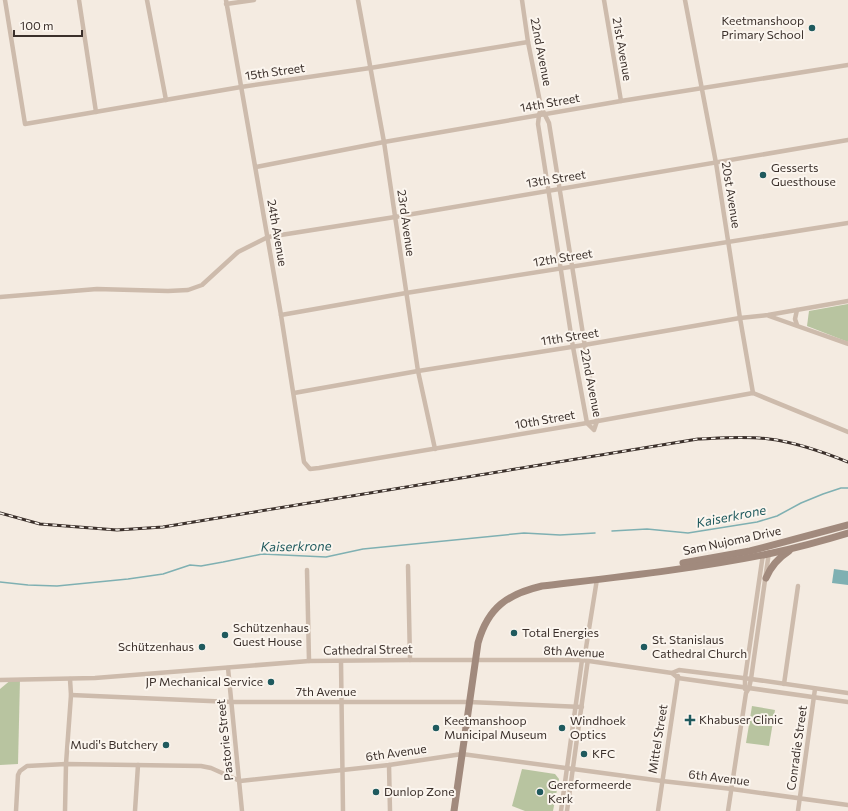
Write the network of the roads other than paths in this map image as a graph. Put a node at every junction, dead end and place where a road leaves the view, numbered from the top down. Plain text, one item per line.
1 (5, 0) edge
2 (79, 0) edge
3 (147, 0) edge
4 (254, 0) edge
5 (358, 0) edge
6 (522, 0) edge
7 (604, 0) edge
8 (685, 0) edge
9 (226, 2) edge
10 (528, 42) junction
11 (848, 65) edge
12 (370, 68) junction
13 (241, 87) junction
14 (701, 89) junction
15 (166, 100) junction
16 (621, 101) junction
17 (541, 107) junction
18 (96, 112) junction
19 (545, 114) junction
20 (539, 115) junction
21 (848, 140) edge
22 (384, 142) junction
23 (716, 163) junction
24 (256, 166) junction
25 (560, 189) junction
26 (549, 190) junction
27 (395, 217) junction
28 (848, 223) edge
29 (268, 237) junction
30 (728, 242) junction
31 (572, 267) junction
32 (561, 268) junction
33 (406, 293) junction
34 (0, 297) edge
35 (848, 301) edge
36 (797, 310) junction
37 (281, 315) junction
38 (768, 315) junction
39 (740, 318) junction
40 (797, 325) junction
41 (848, 344) edge
42 (584, 345) junction
43 (574, 347) junction
44 (418, 371) junction
45 (294, 393) junction
46 (753, 393) junction
47 (597, 421) junction
48 (587, 423) junction
49 (848, 432) edge
50 (435, 449) junction
51 (310, 468) joint
52 (848, 525) edge
53 (848, 533) edge
54 (792, 548) junction
55 (766, 550) junction
56 (408, 566) dead end
57 (307, 570) dead end
58 (766, 578) junction
59 (597, 579) junction
60 (798, 586) dead end
61 (585, 654) junction
62 (410, 660) junction
63 (475, 660) junction
64 (582, 660) junction
65 (588, 660) junction
66 (309, 661) junction
67 (341, 661) junction
68 (228, 668) junction
69 (679, 670) junction
70 (672, 673) junction
71 (678, 678) junction
72 (745, 678) junction
73 (70, 679) junction
74 (751, 679) junction
75 (0, 680) edge
76 (784, 684) junction
77 (744, 687) junction
78 (749, 688) junction
79 (815, 688) junction
80 (746, 693) junction
81 (848, 693) edge
82 (71, 695) junction
83 (814, 697) junction
84 (232, 702) junction
85 (340, 702) junction
86 (469, 702) junction
87 (848, 702) edge
88 (575, 707) junction
89 (582, 707) junction
90 (462, 754) junction
91 (66, 764) junction
92 (138, 765) junction
93 (389, 765) junction
94 (566, 768) junction
95 (573, 768) junction
96 (342, 770) junction
97 (240, 780) junction
98 (662, 781) junction
99 (732, 789) junction
100 (799, 798) junction
101 (848, 805) edge
102 (16, 811) edge
103 (65, 811) edge
104 (135, 811) edge
105 (242, 811) edge
106 (343, 811) edge
107 (390, 811) edge
108 (454, 811) edge
109 (560, 811) edge
110 (567, 811) edge
111 (658, 811) edge
112 (728, 811) edge
113 (798, 811) edge

1 - 18 street, 15th Street
2 - 18 street
3 - 15 street
4 - 9 street
5 - 12 street, 23rd Avenue
6 - 10 street, 22nd Avenue
7 - 16 street, 21st Avenue
8 - 14 street, 20st Avenue
9 - 13 street, 24th Avenue
10 - 12 street, 15th Street
10 - 17 street, 22nd Avenue
11 - 14 street, 14th Street
12 - 13 street, 15th Street
12 - 22 street, 23rd Avenue
13 - 15 street, 15th Street
13 - 24 street, 24th Avenue
14 - 16 street, 14th Street
14 - 23 street, 20st Avenue
15 - 18 street, 15th Street
16 - 19 street, 14th Street
17 - 19 street, 22nd Avenue
17 - 20 street, 22nd Avenue
19 - 20 street, 14th Street
19 - 25 street, 22nd Avenue
20 - 22 street, 14th Street
20 - 26 street, 22nd Avenue
21 - 23 street, 13th Street
22 - 24 street, 14th Street
22 - 27 street, 23rd Avenue
23 - 25 street, 13th Street
23 - 30 street, 20st Avenue
24 - 29 street, 24th Avenue
25 - 26 street, 13th Street
25 - 31 street, 22nd Avenue
26 - 27 street, 13th Street
26 - 32 street, 22nd Avenue
27 - 29 street, 13th Street
27 - 33 street, 23rd Avenue
28 - 30 street, 12th Street
29 - 34 street, 13th Street
29 - 37 street, 24th Avenue
30 - 31 street, 12th Street
30 - 39 street, 20st Avenue
31 - 32 street, 12th Street
31 - 42 street, 22nd Avenue
32 - 33 street, 12th Street
32 - 43 street, 22nd Avenue
33 - 37 street, 12th Street
33 - 44 street, 23rd Avenue
35 - 36 street, 11th Street
36 - 38 street, 11th Street
36 - 40 street
37 - 45 street, 24th Avenue
38 - 39 street, 11th Street
38 - 40 street
39 - 42 street, 11th Street
39 - 46 street, 20st Avenue
40 - 41 street
42 - 43 street, 11th Street
42 - 47 street, 22nd Avenue
43 - 44 street, 11th Street
43 - 48 street, 22nd Avenue
44 - 45 street, 11th Street
44 - 50 street, 23rd Avenue
45 - 51 street, 24th Avenue
46 - 47 street, 10th Street
46 - 49 street
47 - 48 street, 10th Street
47 - 48 street, 22nd Avenue
48 - 50 street, 10th Street
50 - 51 street, 10th Street
52 - 55 main road, Sam Nujoma Drive
53 - 54 main road, Sam Nujoma Drive
54 - 55 main road, Sam Nujoma Drive
54 - 58 main road
55 - 58 street
55 - 59 main road, Sam Nujoma Drive
55 - 72 street
56 - 62 street
57 - 66 street
58 - 74 street
59 - 61 street
59 - 63 main road, Sam Nujoma Drive
60 - 76 street
61 - 64 street
61 - 65 street
62 - 63 street, Cathedral Street
62 - 67 street, Cathedral Street
63 - 64 street, 8th Avenue
63 - 86 main road, Sam Nujoma Drive
64 - 65 street, 8th Avenue
64 - 88 street
65 - 70 street, 8th Avenue
65 - 89 street
66 - 67 street, Cathedral Street
66 - 68 street, Cathedral Street
67 - 85 street
68 - 73 street, Cathedral Street
68 - 84 street, Pastorie Street
69 - 70 street
69 - 71 street, Mittel Street
69 - 72 street
70 - 71 street
71 - 77 street
71 - 98 street, Mittel Street
72 - 74 street
72 - 77 street
73 - 75 street, Cathedral Street
73 - 82 street
74 - 76 street
74 - 78 street
76 - 79 street
77 - 78 street
77 - 80 street
78 - 80 street
78 - 83 street
79 - 81 street
79 - 83 street, Conradie Street
80 - 99 street
82 - 84 street, 7th Avenue
82 - 91 street
83 - 87 street
83 - 100 street, Conradie Street
84 - 85 street, 7th Avenue
84 - 97 street, Pastorie Street
85 - 86 street, 7th Avenue
85 - 96 street
86 - 88 street, 7th Avenue
86 - 90 main road, Sam Nujoma Drive
88 - 89 street, 7th Avenue
88 - 94 street
89 - 95 street
90 - 93 street, 6th Avenue
90 - 94 street, 6th Avenue
90 - 108 main road, Sam Nujoma Drive
91 - 92 street, 6th Avenue
91 - 102 street, 6th Avenue
91 - 103 street
92 - 97 street, 6th Avenue
92 - 104 street
93 - 96 street, 6th Avenue
93 - 107 street
94 - 95 street, 6th Avenue
94 - 109 street
95 - 98 street, 6th Avenue
95 - 110 street
96 - 97 street, 6th Avenue
96 - 106 street
97 - 105 street, Pastorie Street
98 - 99 street, 6th Avenue
98 - 111 street, Mittel Street
99 - 100 street, 6th Avenue
99 - 112 street
100 - 101 street, 6th Avenue
100 - 113 street, Conradie Street

